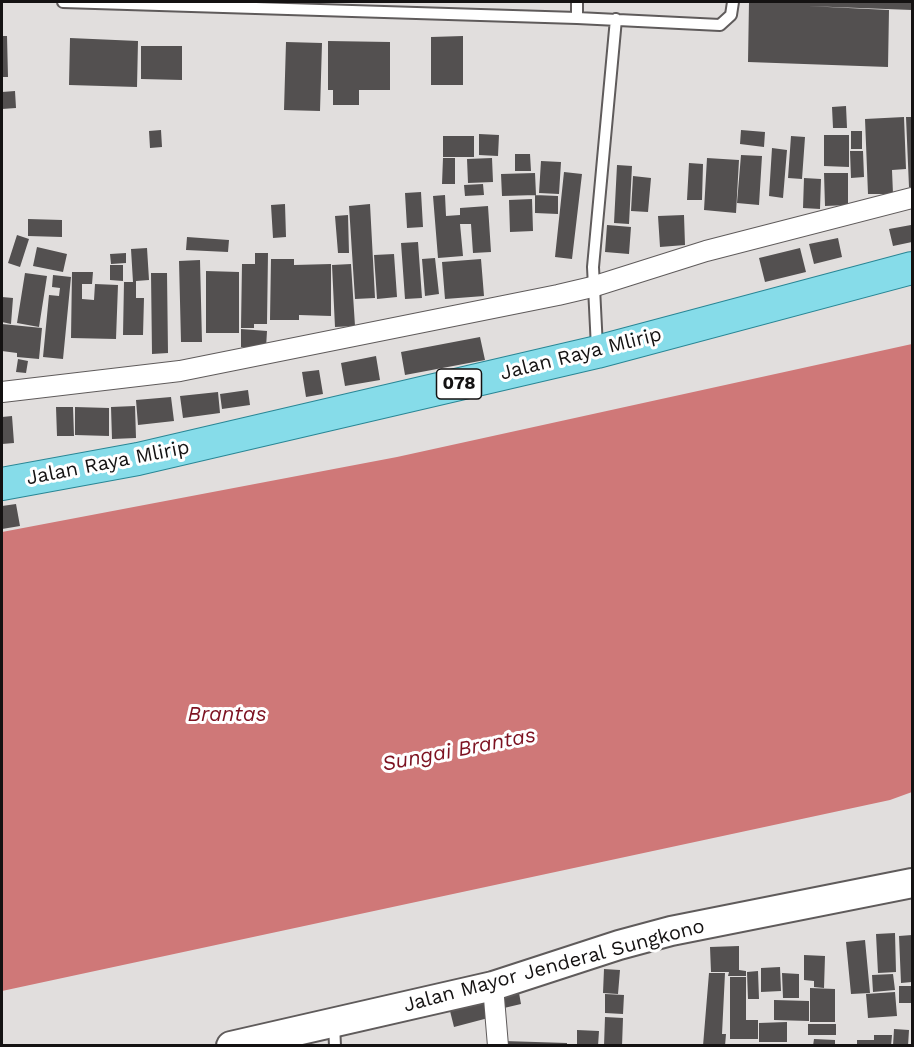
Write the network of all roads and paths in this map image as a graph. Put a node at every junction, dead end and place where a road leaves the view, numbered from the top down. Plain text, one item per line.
1 (63, 2) edge
2 (577, 2) edge
3 (733, 2) edge
4 (577, 18) junction
5 (616, 19) junction
6 (912, 198) edge
7 (912, 268) edge
8 (592, 286) junction
9 (597, 352) junction
10 (2, 393) edge
11 (2, 484) edge
12 (912, 883) edge
13 (493, 986) junction
14 (334, 1034) edge
15 (300, 1038) edge
16 (231, 1046) edge
17 (498, 1046) edge

1 - 4 lane
2 - 4 lane
3 - 5 lane
4 - 5 lane
5 - 8 lane
6 - 8 street
7 - 9 main road, Jalan Raya Mlirip / 078
8 - 9 lane
8 - 10 street
9 - 11 main road, Jalan Raya Mlirip / 078
12 - 13 main road, Jalan Mayor Jenderal Sungkono
13 - 14 main road, Jalan Mayor Jenderal Sungkono
13 - 17 street
14 - 15 main road, Jalan Mayor Jenderal Sungkono
15 - 16 main road, Jalan Mayor Jenderal Sungkono

